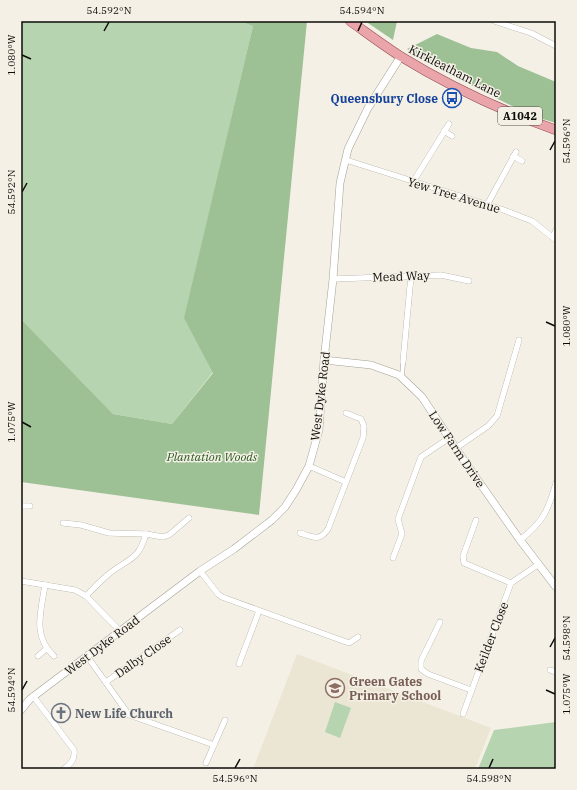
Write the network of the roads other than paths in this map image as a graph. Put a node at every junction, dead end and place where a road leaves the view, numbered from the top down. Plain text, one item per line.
1 (350, 21) edge
2 (497, 21) edge
3 (556, 46) edge
4 (401, 56) junction
5 (449, 124) dead end
6 (556, 130) edge
7 (444, 131) junction
8 (452, 136) dead end
9 (346, 160) junction
10 (522, 161) dead end
11 (413, 182) junction
12 (487, 205) junction
13 (556, 230) edge
14 (554, 239) edge
15 (411, 276) junction
16 (333, 279) junction
17 (469, 281) dead end
18 (519, 340) dead end
19 (324, 360) junction
20 (403, 362) joint
21 (402, 379) junction
22 (346, 413) dead end
23 (449, 438) junction
24 (456, 448) junction
25 (309, 466) junction
26 (346, 482) junction
27 (556, 483) edge
28 (553, 504) edge
29 (21, 506) edge
30 (30, 506) dead end
31 (189, 518) dead end
32 (476, 520) dead end
33 (63, 523) dead end
34 (300, 533) dead end
35 (146, 534) junction
36 (520, 540) junction
37 (393, 558) dead end
38 (539, 564) junction
39 (200, 571) junction
40 (21, 581) edge
41 (511, 583) junction
42 (45, 585) junction
43 (556, 587) edge
44 (86, 596) junction
45 (259, 611) junction
46 (440, 622) dead end
47 (180, 630) dead end
48 (120, 631) junction
49 (358, 637) dead end
50 (46, 649) junction
51 (38, 656) dead end
52 (54, 656) dead end
53 (87, 656) junction
54 (239, 664) dead end
55 (106, 682) junction
56 (471, 690) junction
57 (33, 696) junction
58 (21, 710) edge
59 (463, 714) dead end
60 (225, 720) dead end
61 (214, 746) junction
62 (206, 763) dead end
63 (64, 769) edge

1 - 4 main road, Kirkleatham Lane / A1042
2 - 3 street
4 - 6 main road, Kirkleatham Lane / A1042
4 - 9 street, West Dyke Road
5 - 7 street
7 - 8 street
7 - 11 street
9 - 11 street, Yew Tree Avenue
9 - 16 street, West Dyke Road
10 - 12 street
11 - 12 street, Yew Tree Avenue
12 - 14 street, Yew Tree Avenue
13 - 14 street
15 - 16 street, Mead Way
15 - 17 street, Mead Way
15 - 20 street
16 - 19 street, West Dyke Road
18 - 24 street
19 - 21 street, Low Farm Drive
19 - 25 street, West Dyke Road
20 - 21 street
21 - 23 street, Low Farm Drive
22 - 26 street
23 - 24 street, Low Farm Drive
23 - 37 street
24 - 36 street, Low Farm Drive
25 - 26 street
25 - 39 street, West Dyke Road
26 - 34 street
27 - 28 street
28 - 36 street
29 - 30 street
31 - 35 street
32 - 41 street
33 - 35 street
35 - 44 street
36 - 38 street, Low Farm Drive
38 - 41 street
38 - 43 street, Low Farm Drive
39 - 45 street
39 - 48 street, West Dyke Road
40 - 42 street
41 - 56 street, Keilder Close
42 - 44 street
42 - 50 street
44 - 48 street
45 - 49 street
45 - 54 street
46 - 56 street
47 - 55 street, Dalby Close
48 - 53 street, West Dyke Road
50 - 51 street
50 - 52 street
53 - 55 street, Dalby Close
53 - 57 street, West Dyke Road
55 - 61 street, Dalby Close
56 - 59 street, Keilder Close
57 - 58 street, West Dyke Road
57 - 63 street
60 - 61 street
61 - 62 street

